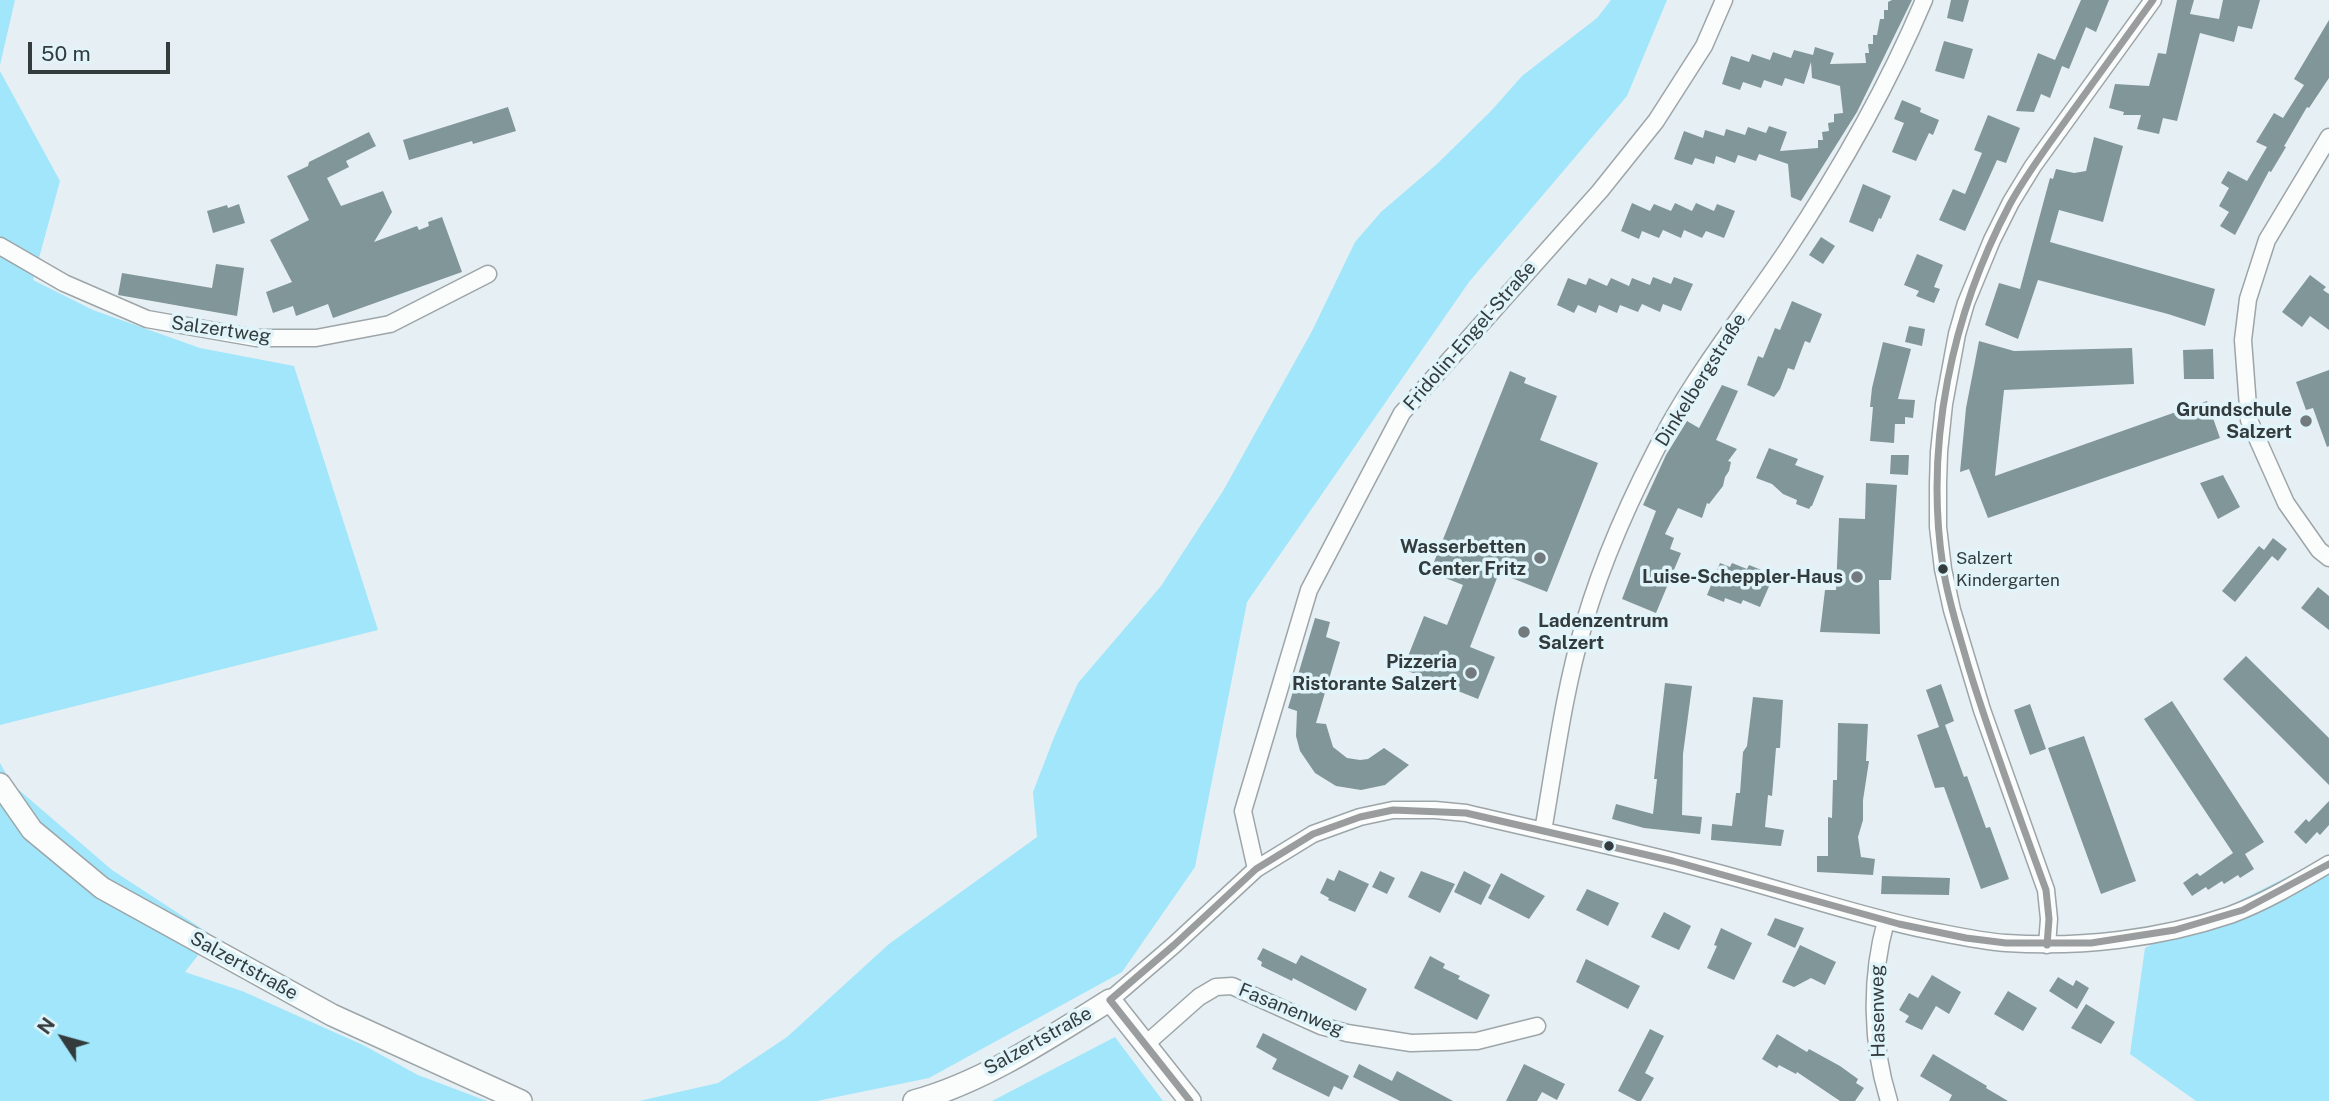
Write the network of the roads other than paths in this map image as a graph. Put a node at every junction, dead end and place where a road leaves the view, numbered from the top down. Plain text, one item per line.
1 (1724, 0) edge
2 (1923, 0) edge
3 (2153, 0) edge
4 (2329, 137) edge
5 (0, 246) edge
6 (488, 274) dead end
7 (2329, 558) edge
8 (0, 784) edge
9 (1543, 831) junction
10 (2329, 864) edge
11 (1256, 869) junction
12 (1886, 921) junction
13 (2047, 945) junction
14 (1110, 1000) junction
15 (1537, 1026) dead end
16 (1146, 1044) junction
17 (521, 1101) edge
18 (914, 1101) edge
19 (1190, 1101) edge
20 (1889, 1101) edge

1 - 11 street, Fridolin-Engel-Straße
2 - 9 street, Dinkelbergstraße
3 - 13 street
4 - 7 street
5 - 6 street, Salzertweg
8 - 17 street, Salzertstraße
9 - 11 street, Salzertstraße
9 - 12 street, Salzertstraße
10 - 13 street, Salzertstraße
11 - 14 street, Salzertstraße
12 - 13 street, Salzertstraße
12 - 20 street, Hasenweg
14 - 16 street
14 - 18 street, Salzertstraße
15 - 16 street, Fasanenweg
16 - 19 street

